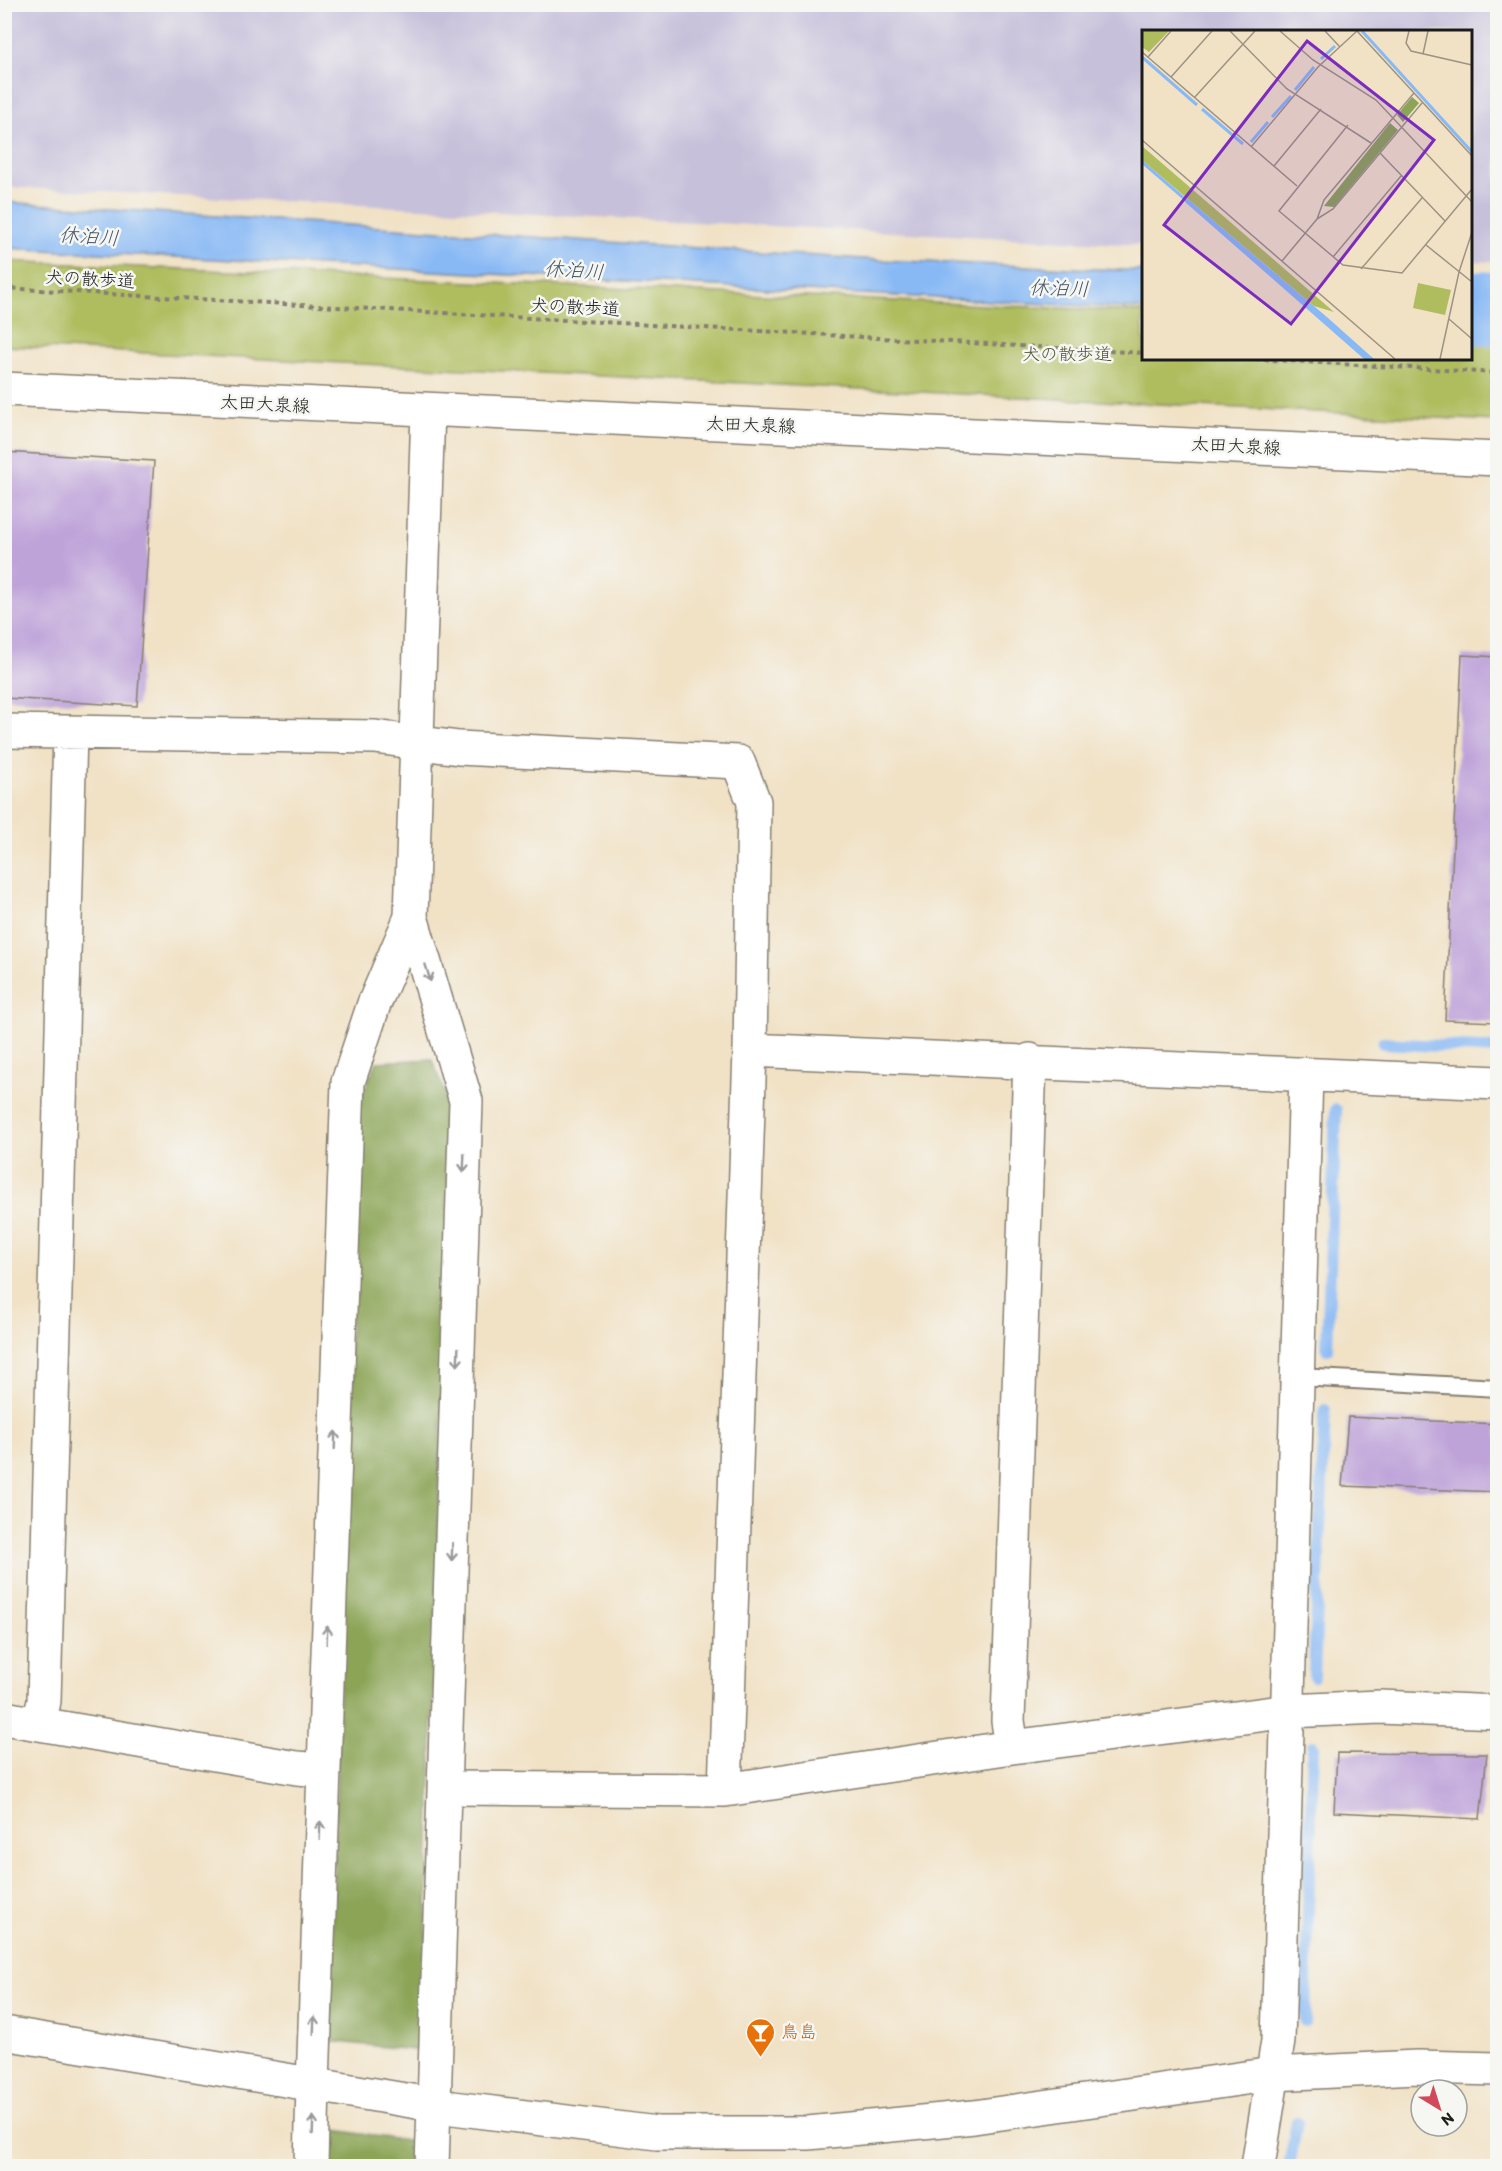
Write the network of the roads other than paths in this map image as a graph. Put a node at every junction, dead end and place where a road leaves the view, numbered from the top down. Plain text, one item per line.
1 (4, 389) edge
2 (428, 410) junction
3 (1497, 459) edge
4 (4, 731) edge
5 (70, 733) junction
6 (417, 741) junction
7 (411, 917) junction
8 (750, 1050) junction
9 (1030, 1060) junction
10 (1306, 1074) junction
11 (1497, 1083) edge
12 (1299, 1377) junction
13 (1497, 1388) edge
14 (1289, 1711) junction
15 (1497, 1712) edge
16 (4, 1718) edge
17 (39, 1724) junction
18 (1012, 1747) junction
19 (322, 1770) junction
20 (445, 1788) junction
21 (725, 1790) junction
22 (4, 2033) edge
23 (1497, 2068) edge
24 (1273, 2074) junction
25 (314, 2084) junction
26 (434, 2105) junction
27 (312, 2166) edge
28 (432, 2166) edge
29 (1258, 2166) edge

1 - 2 street, 太田大泉線
2 - 3 street, 太田大泉線
2 - 6 street
4 - 5 street
5 - 6 street
5 - 17 street
6 - 7 street
6 - 8 street
19 -> 7 street
7 -> 20 street
8 - 9 street
8 - 21 street
9 - 10 street
9 - 18 street
10 - 11 street
10 - 12 street
12 - 13 lane
12 - 14 street
14 - 15 street
14 - 18 street
14 - 24 street
16 - 17 street
17 - 19 street
18 - 21 street
25 -> 19 street
20 - 21 street
20 - 26 street
22 - 25 street
23 - 24 street
24 - 26 street
24 - 29 street
25 - 26 street
27 -> 25 street
26 - 28 street

